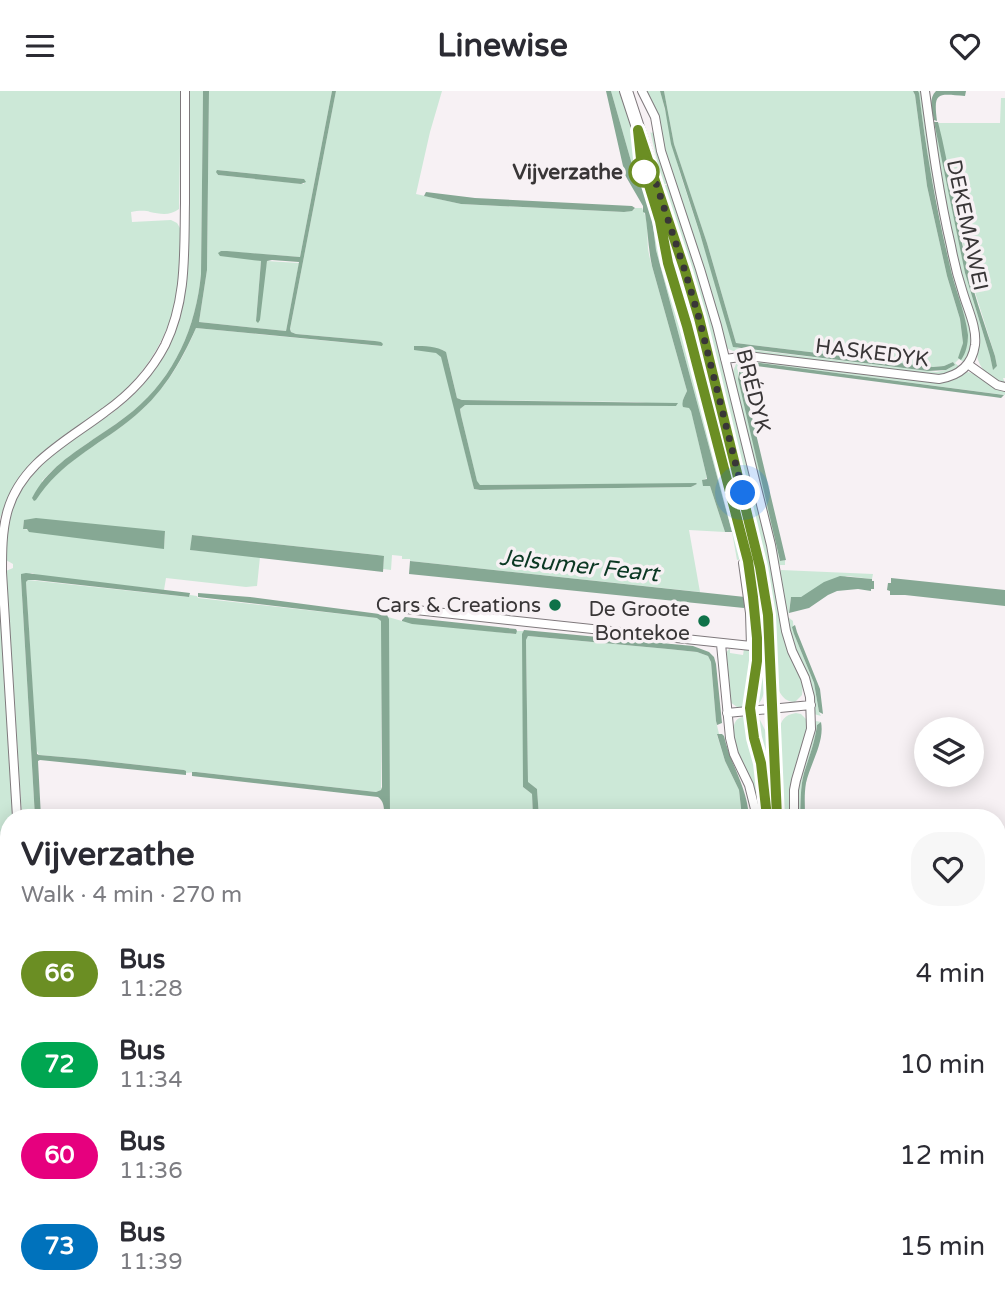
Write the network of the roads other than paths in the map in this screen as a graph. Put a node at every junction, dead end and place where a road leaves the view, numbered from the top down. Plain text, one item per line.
1 (185, 91) edge
2 (626, 91) edge
3 (642, 91) edge
4 (925, 91) edge
5 (725, 359) junction
6 (969, 365) junction
7 (1005, 387) edge
8 (743, 563) dead end
9 (397, 608) dead end
10 (721, 644) junction
11 (811, 705) junction
12 (772, 710) junction
13 (727, 713) junction
14 (17, 809) edge
15 (755, 809) edge
16 (777, 809) edge
17 (794, 809) edge

1 - 14 street
2 - 12 main road, BRÉDYK
3 - 5 street, BRÉDYK
4 - 6 street, DEKEMAWEI
5 - 6 street, HASKEDYK
5 - 11 street, BRÉDYK
6 - 7 street
8 - 10 street
9 - 10 street
10 - 13 street
11 - 12 street
11 - 17 street, BRÉDYK
12 - 13 street
12 - 16 main road, BRÉDYK
13 - 15 street

